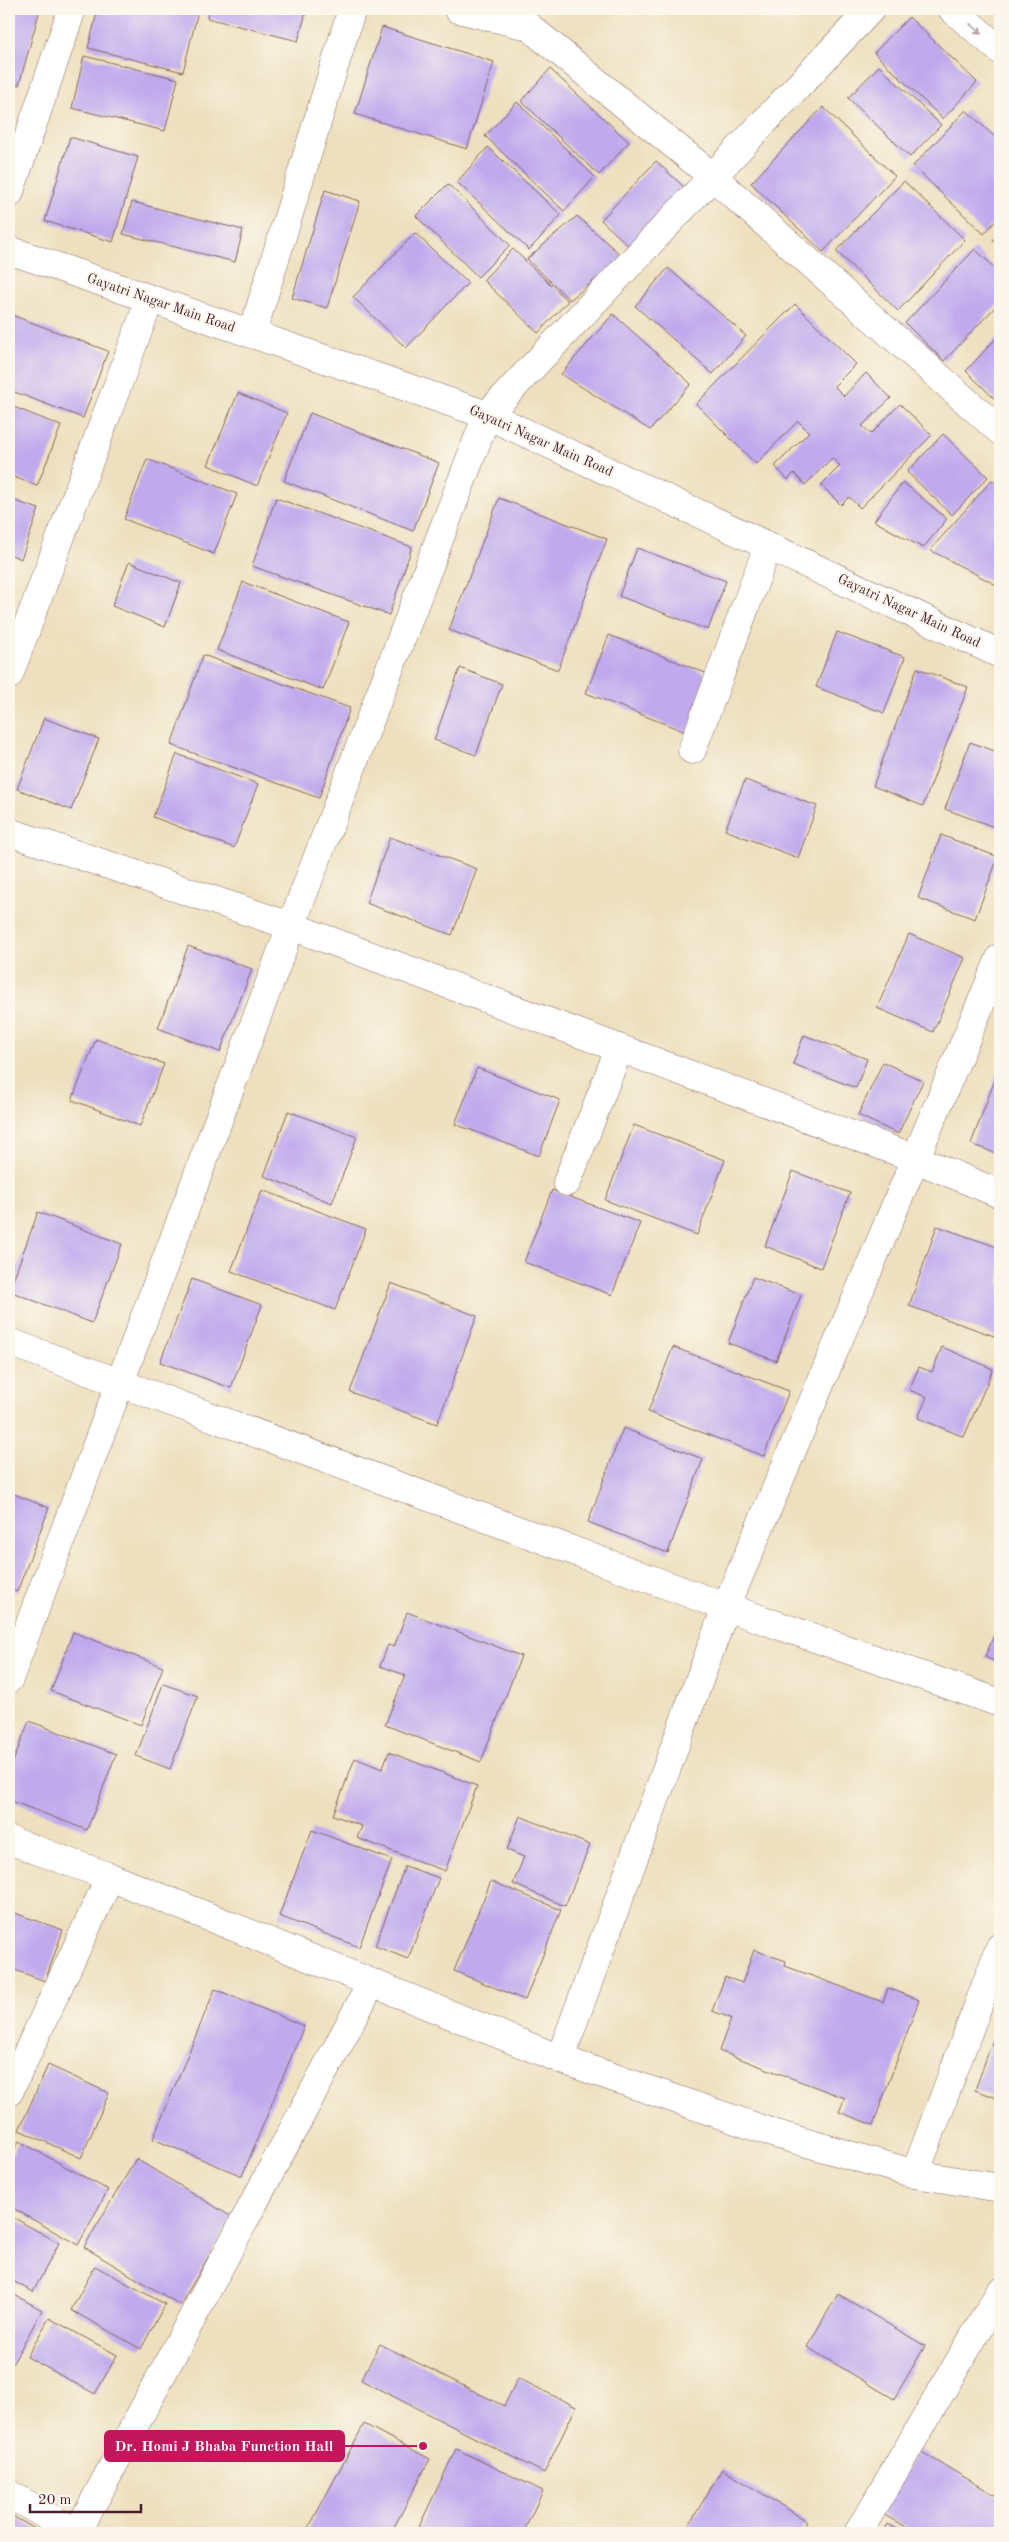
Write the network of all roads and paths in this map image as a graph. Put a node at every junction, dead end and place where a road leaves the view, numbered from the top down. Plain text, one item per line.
1 (72, 9) edge
2 (352, 9) edge
3 (458, 9) edge
4 (871, 9) edge
5 (952, 9) edge
6 (1000, 50) edge
7 (712, 176) junction
8 (9, 194) edge
9 (9, 250) edge
10 (150, 298) junction
11 (252, 334) junction
12 (486, 415) junction
13 (1000, 431) edge
14 (768, 546) junction
15 (1000, 654) edge
16 (9, 675) edge
17 (692, 750) dead end
18 (9, 832) edge
19 (291, 926) junction
20 (1000, 958) edge
21 (619, 1049) junction
22 (914, 1158) junction
23 (567, 1182) dead end
24 (1000, 1194) edge
25 (9, 1342) edge
26 (119, 1383) junction
27 (726, 1608) junction
28 (9, 1679) edge
29 (1000, 1703) edge
30 (9, 1840) edge
31 (110, 1877) junction
32 (1000, 1947) edge
33 (371, 1984) junction
34 (560, 2059) junction
35 (9, 2092) edge
36 (915, 2174) junction
37 (1000, 2188) edge
38 (1000, 2292) edge
39 (9, 2494) edge
40 (77, 2533) edge
41 (858, 2533) edge

1 - 8 street
2 - 11 street
3 - 7 street
4 - 7 street
5 -> 6 street
7 - 12 street
7 - 13 street
9 - 10 street, Gayatri Nagar Main Road
10 - 11 street, Gayatri Nagar Main Road
10 - 16 street
11 - 12 street, Gayatri Nagar Main Road
12 - 14 street, Gayatri Nagar Main Road
12 - 19 street
14 - 15 street, Gayatri Nagar Main Road
14 - 17 street
18 - 19 street
19 - 21 street
19 - 26 street
20 - 22 street
21 - 22 street
21 - 23 street
22 - 24 street
22 - 27 street
25 - 26 street
26 - 27 street
26 - 28 street
27 - 29 street
27 - 34 street
30 - 31 street
31 - 33 street
31 - 35 street
32 - 36 street
33 - 34 street
33 - 40 street
34 - 36 street
36 - 37 street
38 - 41 street
39 - 40 street

